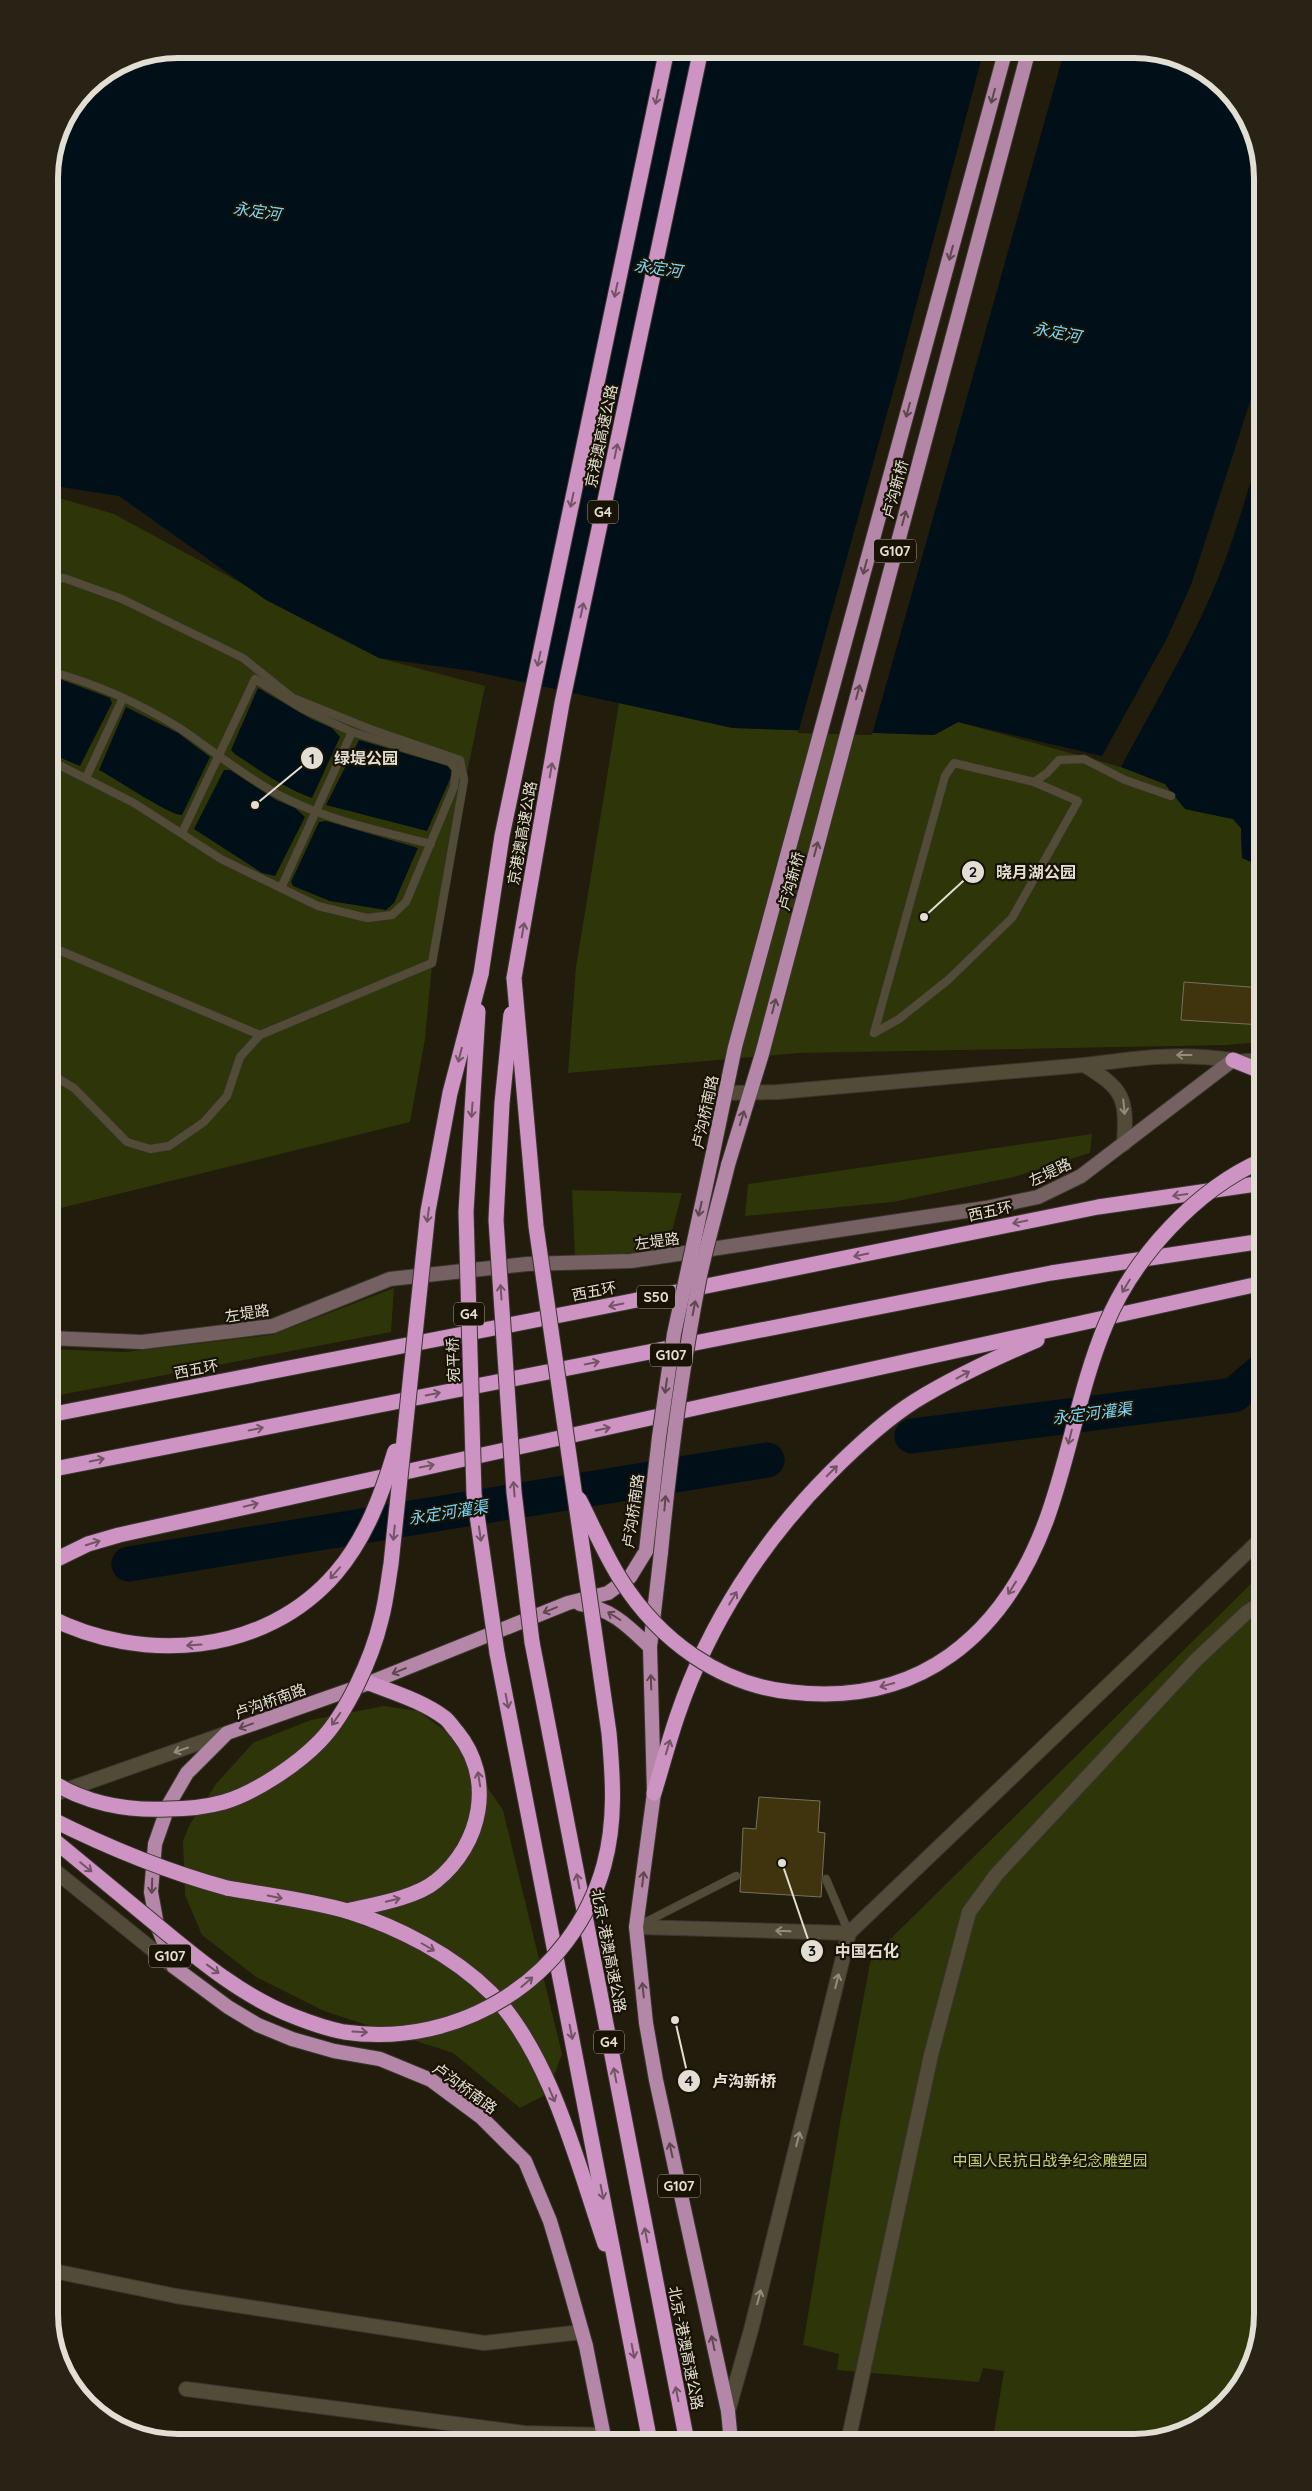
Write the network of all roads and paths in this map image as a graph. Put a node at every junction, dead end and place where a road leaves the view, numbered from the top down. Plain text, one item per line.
1 (665, 58) edge
2 (698, 58) edge
3 (1004, 58) edge
4 (1027, 58) edge
5 (58, 579) edge
6 (58, 673) edge
7 (122, 698) junction
8 (352, 732) junction
9 (218, 756) junction
10 (58, 764) edge
11 (86, 778) junction
12 (1034, 782) junction
13 (1171, 796) dead end
14 (316, 811) junction
15 (182, 833) junction
16 (431, 844) junction
17 (281, 888) junction
18 (58, 950) edge
19 (480, 974) junction
20 (514, 978) junction
21 (260, 1035) junction
22 (735, 1047) joint
23 (762, 1054) joint
24 (1254, 1059) edge
25 (1232, 1060) junction
26 (1084, 1066) junction
27 (1254, 1069) edge
28 (58, 1078) edge
29 (725, 1093) junction
30 (750, 1093) junction
31 (1124, 1144) junction
32 (1254, 1165) edge
33 (1254, 1184) edge
34 (1254, 1242) edge
35 (1254, 1284) edge
36 (1071, 1326) junction
37 (58, 1338) edge
38 (58, 1413) edge
39 (405, 1418) junction
40 (58, 1468) edge
41 (574, 1487) junction
42 (1254, 1546) edge
43 (58, 1559) edge
44 (568, 1603) junction
45 (1254, 1608) edge
46 (58, 1621) edge
47 (650, 1648) junction
48 (369, 1682) junction
49 (227, 1733) junction
50 (58, 1786) edge
51 (58, 1793) edge
52 (654, 1793) junction
53 (58, 1822) edge
54 (58, 1843) edge
55 (58, 1873) edge
56 (736, 1876) dead end
57 (826, 1879) dead end
58 (346, 1911) junction
59 (636, 1927) junction
60 (849, 1933) junction
61 (174, 1967) junction
62 (58, 2272) edge
63 (623, 2297) junction
64 (582, 2332) junction
65 (186, 2389) dead end
66 (728, 2412) junction
67 (530, 2433) edge
68 (603, 2433) edge
69 (648, 2433) edge
70 (685, 2434) edge
71 (731, 2434) edge
72 (850, 2434) edge

1 -> 19 highway, 京港澳高速公路 / G4
20 -> 2 highway, 京港澳高速公路 / G4
3 -> 22 highway, 卢沟新桥 / G107
23 -> 4 highway, 卢沟新桥 / G107
5 - 21 lane
6 - 7 lane
7 - 9 lane
7 - 11 lane
8 - 9 lane
8 - 14 lane
8 - 16 lane
9 - 14 lane
9 - 15 lane
10 - 11 lane
11 - 15 lane
12 - 12 lane
12 - 13 lane
14 - 16 lane
14 - 17 lane
15 - 17 lane
16 - 17 lane
18 - 21 lane
19 -> 39 highway, bridge
19 -> 63 highway, 宛平桥 / G4, bridge
20 - 41 highway, bridge
70 -> 20 highway, 北京-港澳高速公路 / G4, bridge
21 - 28 lane
22 - 29 highway, 卢沟桥南路 / G107
23 - 30 highway, 卢沟桥南路 / G107
24 - 25 street
25 -> 26 street
25 - 27 highway
25 - 31 main road, 左堤路
26 - 30 street
26 -> 31 street
29 - 30 street
29 -> 44 highway, 卢沟桥南路 / G107, bridge
47 -> 30 highway, 卢沟桥南路 / G107, bridge
31 - 37 main road, 左堤路
32 -> 41 highway, bridge
33 -> 38 highway, 西五环 / S50
40 -> 34 highway
35 - 36 highway
43 -> 36 highway
52 -> 36 highway
39 -> 46 highway, bridge
39 -> 50 highway, bridge
54 -> 41 highway, bridge
42 - 60 street
47 -> 44 highway
44 -> 48 highway, 卢沟桥南路 / G107
45 - 72 street
52 -> 47 highway, 卢沟桥南路 / G107
48 -> 49 highway, 卢沟桥南路 / G107
58 -> 48 highway
49 -> 51 street
49 -> 61 highway, 卢沟桥南路 / G107
59 -> 52 highway, 卢沟桥南路 / G107
53 -> 58 highway, bridge
55 - 61 street
56 - 59 lane
57 - 60 lane
58 -> 63 highway
60 -> 59 street
66 -> 59 highway, 卢沟桥南路 / G107
66 -> 60 street
61 - 64 highway, 卢沟桥南路 / G107
62 - 64 street
63 -> 69 highway, G4
64 - 68 highway, 卢沟桥南路 / G107
65 - 67 street
66 - 71 highway, 卢沟桥南路 / G107

